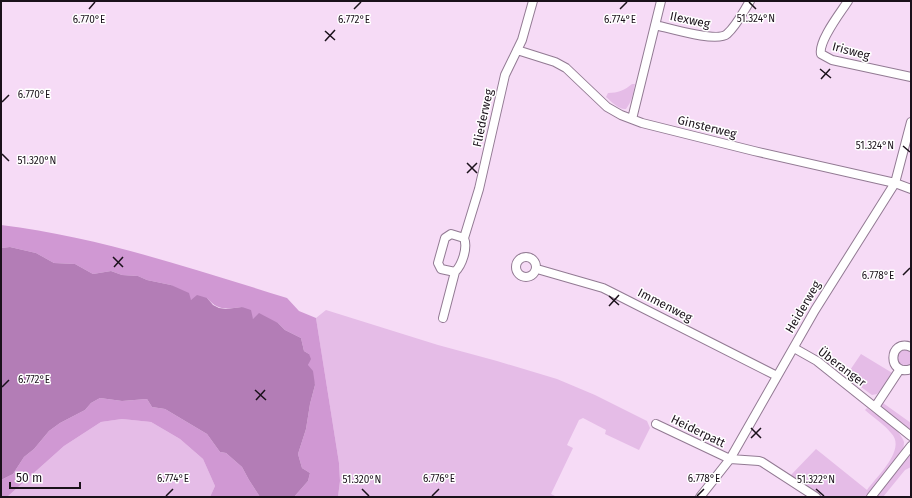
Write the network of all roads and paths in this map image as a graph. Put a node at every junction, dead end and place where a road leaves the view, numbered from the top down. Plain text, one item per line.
1 (533, 1) edge
2 (661, 1) edge
3 (750, 1) edge
4 (848, 1) edge
5 (655, 24) junction
6 (517, 50) junction
7 (911, 77) edge
8 (632, 119) junction
9 (911, 122) edge
10 (895, 183) junction
11 (911, 189) edge
12 (464, 238) junction
13 (537, 269) dead end
14 (455, 272) junction
15 (442, 318) dead end
16 (911, 347) edge
17 (794, 348) junction
18 (900, 369) junction
19 (911, 369) edge
20 (777, 376) junction
21 (875, 407) junction
22 (656, 424) dead end
23 (911, 436) edge
24 (911, 446) edge
25 (730, 459) junction
26 (700, 497) edge
27 (816, 497) edge
28 (871, 497) edge

1 - 6 street, Fliederweg
2 - 5 street
3 - 5 street, Ilexweg
4 - 7 street, Irisweg
5 - 8 street
6 - 8 street
6 - 12 street, Fliederweg
8 - 10 street, Ginsterweg
9 - 10 street, Heiderweg
10 - 11 street, Ginsterweg
10 - 17 street, Heiderweg
12 - 14 street, Fliederweg
12 - 14 street
13 - 20 street, Immenweg
14 - 15 street, Fliederweg
16 - 18 street
17 - 20 street, Heiderweg
17 - 21 street, Überanger
18 - 19 street
18 - 21 street
20 - 25 street, Heiderweg
21 - 23 street, Überanger
22 - 25 street, Heiderpatt
24 - 28 street
25 - 26 street, Heiderweg
25 - 27 street

